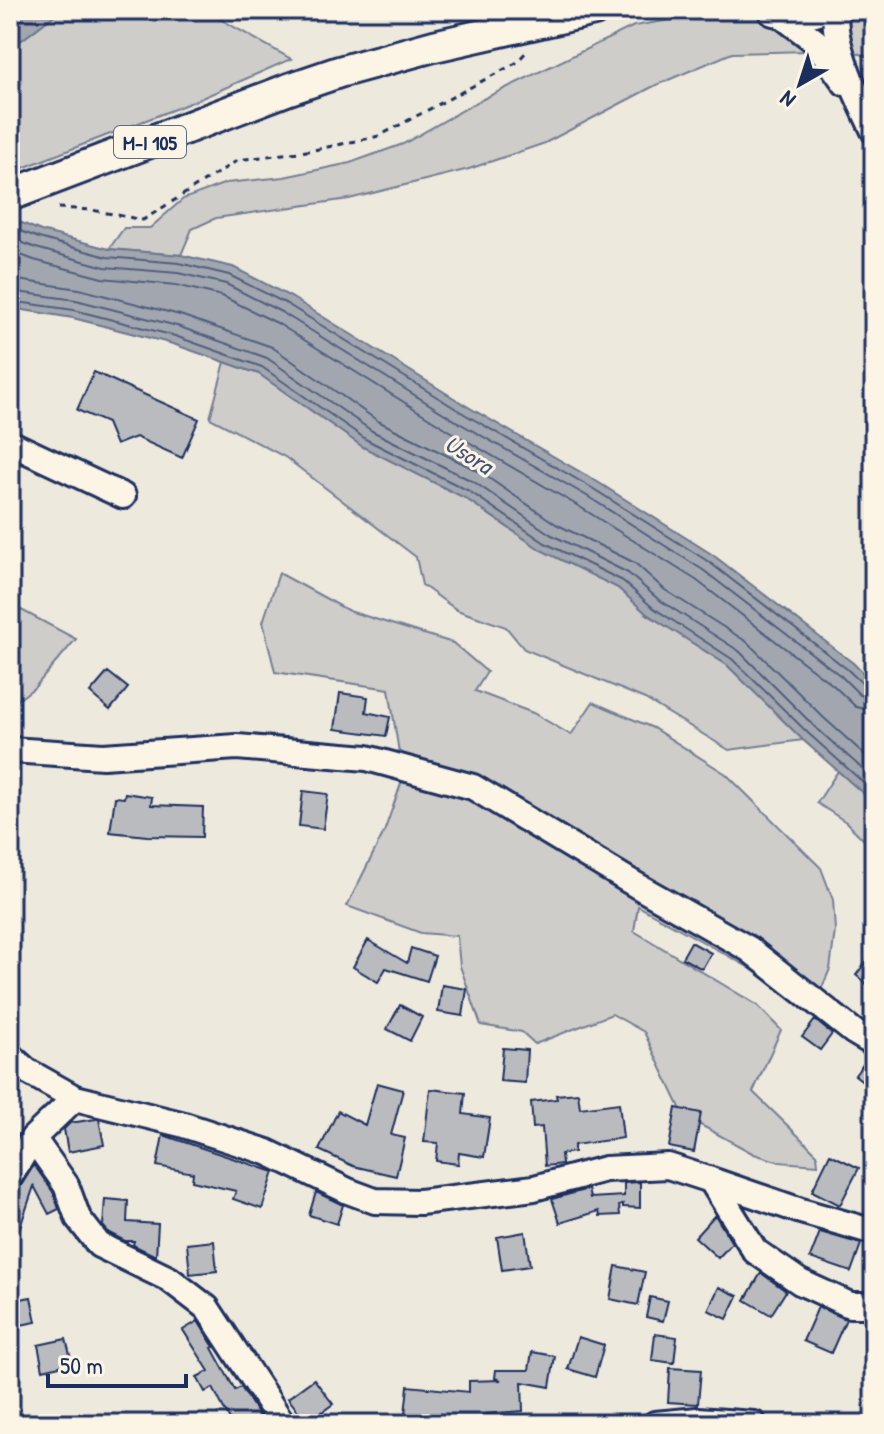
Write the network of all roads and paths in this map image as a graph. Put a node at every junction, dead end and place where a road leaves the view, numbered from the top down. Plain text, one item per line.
1 (594, 10) edge
2 (815, 10) edge
3 (836, 10) edge
4 (776, 11) edge
5 (526, 52) dead end
6 (860, 104) junction
7 (874, 131) edge
8 (10, 195) edge
9 (58, 208) dead end
10 (10, 443) edge
11 (123, 496) dead end
12 (10, 750) edge
13 (874, 1044) edge
14 (10, 1056) edge
15 (75, 1098) junction
16 (33, 1138) junction
17 (10, 1176) edge
18 (711, 1180) junction
19 (874, 1232) edge
20 (874, 1305) edge
21 (283, 1424) edge
22 (655, 1424) edge
23 (754, 1424) edge

1 - 8 main road, M-I 105
2 - 4 main road
3 - 6 street
4 - 6 street
5 - 9 path
6 - 7 street
10 - 11 street
12 - 13 street
14 - 15 street
15 - 16 street
15 - 18 street
16 - 17 street
16 - 21 street
18 - 19 street
18 - 20 street
22 - 23 street

